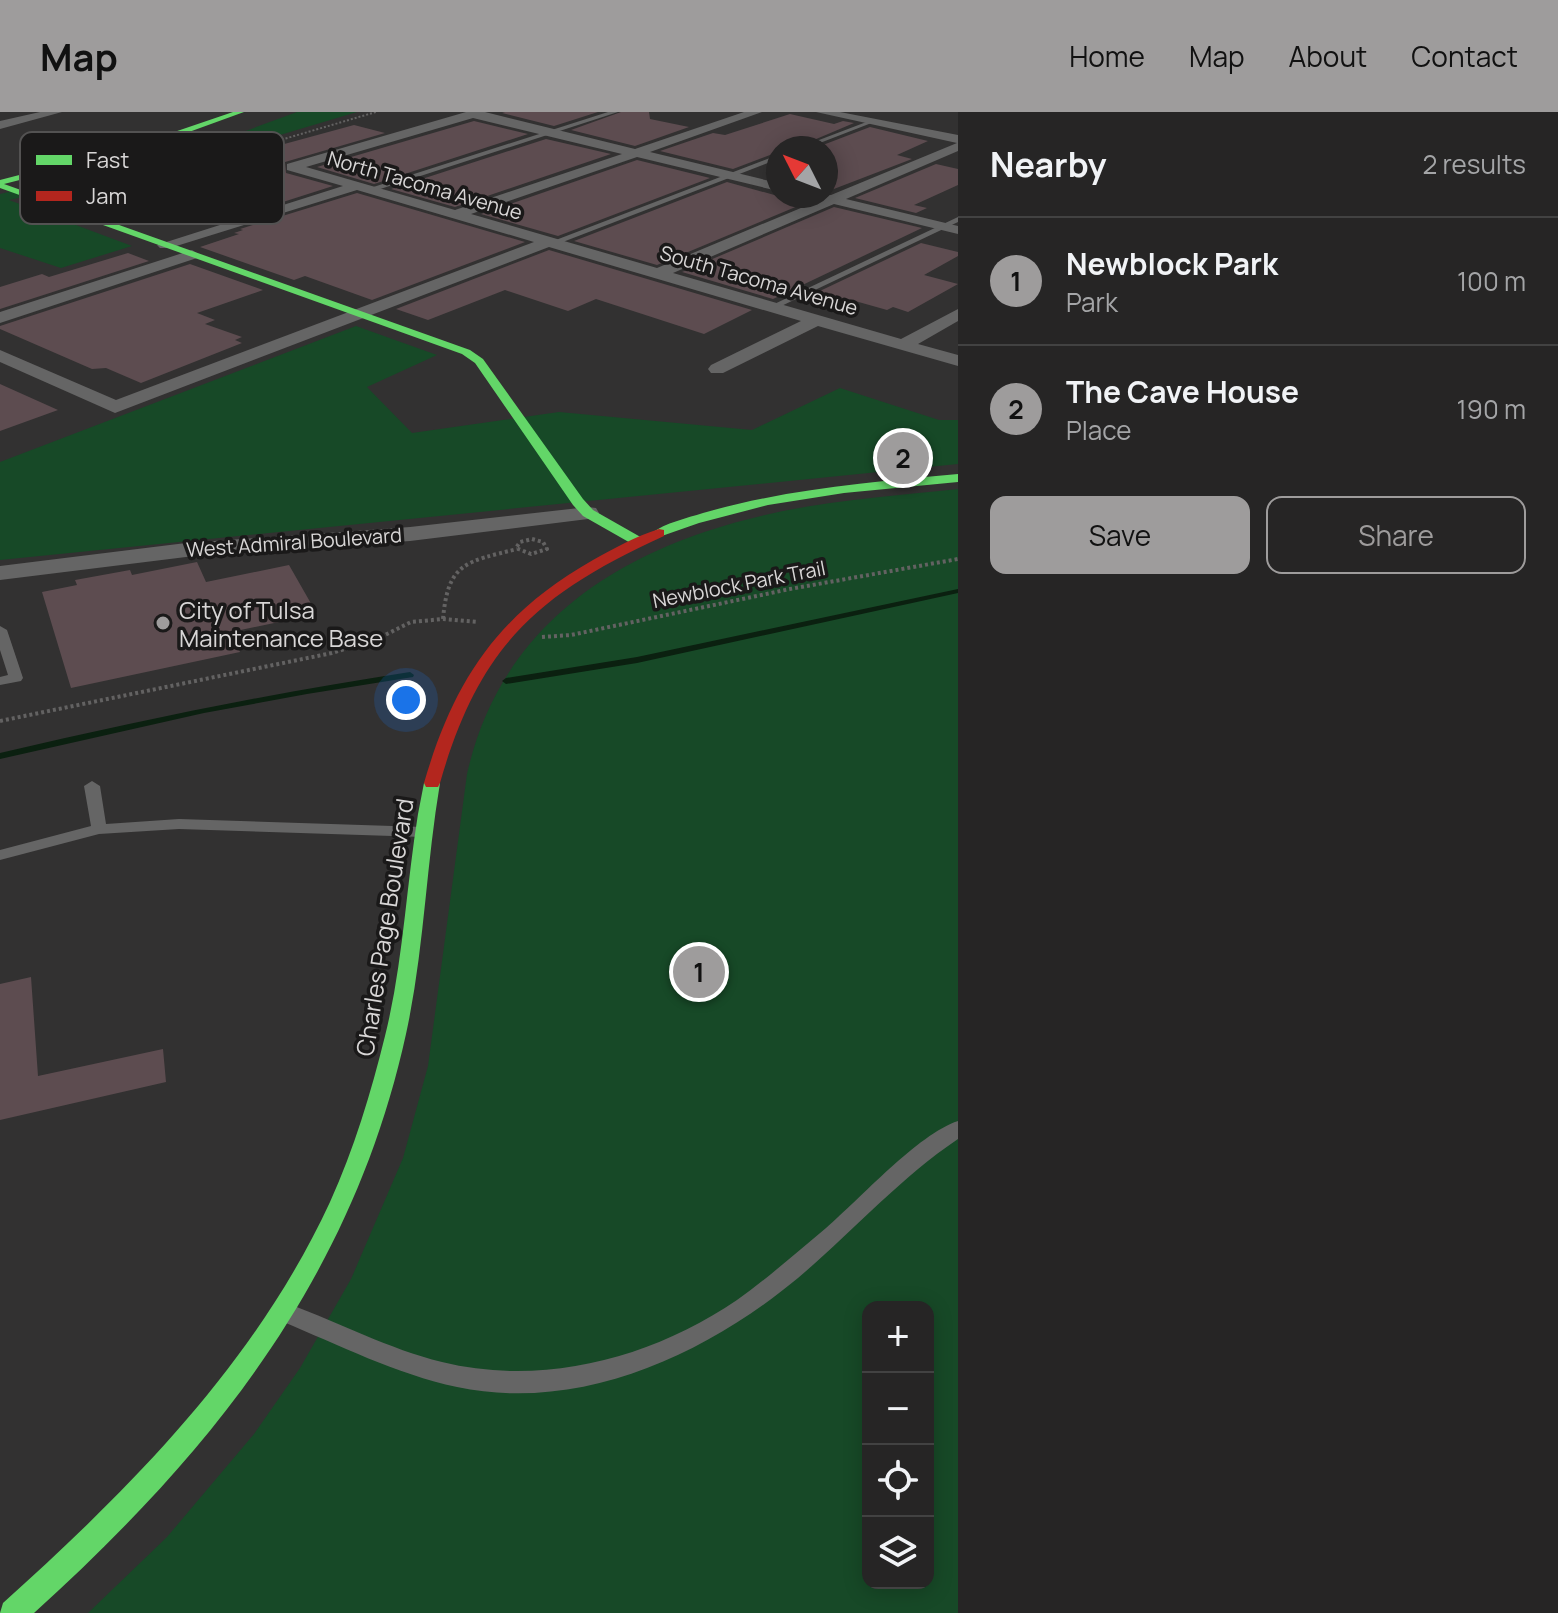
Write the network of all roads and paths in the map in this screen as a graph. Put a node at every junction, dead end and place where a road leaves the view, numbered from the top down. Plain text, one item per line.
1 (56, 112) edge
2 (187, 112) edge
3 (198, 112) edge
4 (240, 112) edge
5 (376, 112) edge
6 (615, 112) edge
7 (756, 112) edge
8 (822, 112) edge
9 (858, 112) edge
10 (476, 113) edge
11 (263, 115) dead end
12 (0, 116) edge
13 (845, 117) junction
14 (16, 121) junction
15 (170, 122) junction
16 (871, 122) junction
17 (0, 125) edge
18 (133, 132) edge
19 (182, 132) edge
20 (197, 132) edge
21 (550, 133) junction
22 (833, 136) edge
23 (284, 139) edge
24 (958, 139) edge
25 (958, 146) edge
26 (636, 153) junction
27 (766, 161) edge
28 (20, 163) edge
29 (0, 168) edge
30 (728, 175) junction
31 (20, 179) edge
32 (0, 184) edge
33 (766, 184) edge
34 (362, 188) junction
35 (20, 189) edge
36 (838, 192) edge
37 (838, 202) edge
38 (801, 208) edge
39 (284, 211) edge
40 (455, 215) junction
41 (958, 219) edge
42 (120, 224) edge
43 (238, 224) edge
44 (951, 228) edge
45 (550, 242) junction
46 (165, 245) junction
47 (192, 255) junction
48 (658, 274) junction
49 (772, 307) junction
50 (356, 313) junction
51 (958, 314) edge
52 (0, 318) edge
53 (816, 320) junction
54 (903, 345) junction
55 (0, 355) edge
56 (958, 361) edge
57 (717, 369) dead end
58 (958, 478) edge
59 (588, 513) junction
60 (639, 542) junction
61 (517, 549) junction
62 (958, 559) edge
63 (0, 573) edge
64 (443, 619) junction
65 (490, 624) dead end
66 (0, 634) edge
67 (537, 636) dead end
68 (0, 681) edge
69 (0, 721) edge
70 (92, 786) dead end
71 (99, 829) junction
72 (425, 832) junction
73 (0, 855) edge
74 (958, 1129) edge
75 (284, 1312) junction
76 (13, 1613) edge

1 - 14 street
2 - 15 main road
3 - 15 main road
4 - 19 main road
5 - 23 path
6 - 21 lane
7 - 26 street
8 - 13 street
9 - 13 street
10 - 21 street
10 - 34 street, North Tacoma Avenue
11 - 20 main road
12 - 14 street
13 - 16 street
14 - 17 street
15 - 18 main road
16 - 22 lane
16 - 24 street
21 - 26 street
21 - 34 lane
25 - 36 street
26 - 30 street
26 - 40 street
27 - 30 lane
28 - 29 main road
30 - 33 street
30 - 45 lane
31 - 32 main road
32 - 35 main road
34 - 39 street
34 - 40 street, North Tacoma Avenue
37 - 44 street
38 - 48 street
40 - 45 street, North Tacoma Avenue
41 - 44 lane
42 - 46 main road
43 - 46 street
44 - 49 lane
45 - 48 street, South Tacoma Avenue
45 - 50 street
46 - 47 main road
47 - 50 main road
47 - 52 street
48 - 49 street, South Tacoma Avenue
49 - 53 street, South Tacoma Avenue
50 - 55 street
50 - 59 main road
51 - 54 street
53 - 54 street, South Tacoma Avenue
53 - 57 street
54 - 56 street, South Tacoma Avenue
58 - 60 main road, Charles Page Boulevard
59 - 60 main road
59 - 63 street, West Admiral Boulevard
60 - 72 main road, Charles Page Boulevard
61 - 61 path
61 - 64 path
62 - 67 path, Newblock Park Trail
64 - 65 path
64 - 69 path
66 - 68 lane
70 - 71 lane
71 - 72 lane
71 - 73 lane
72 - 75 main road, Charles Page Boulevard
74 - 75 lane
75 - 76 main road, Charles Page Boulevard

